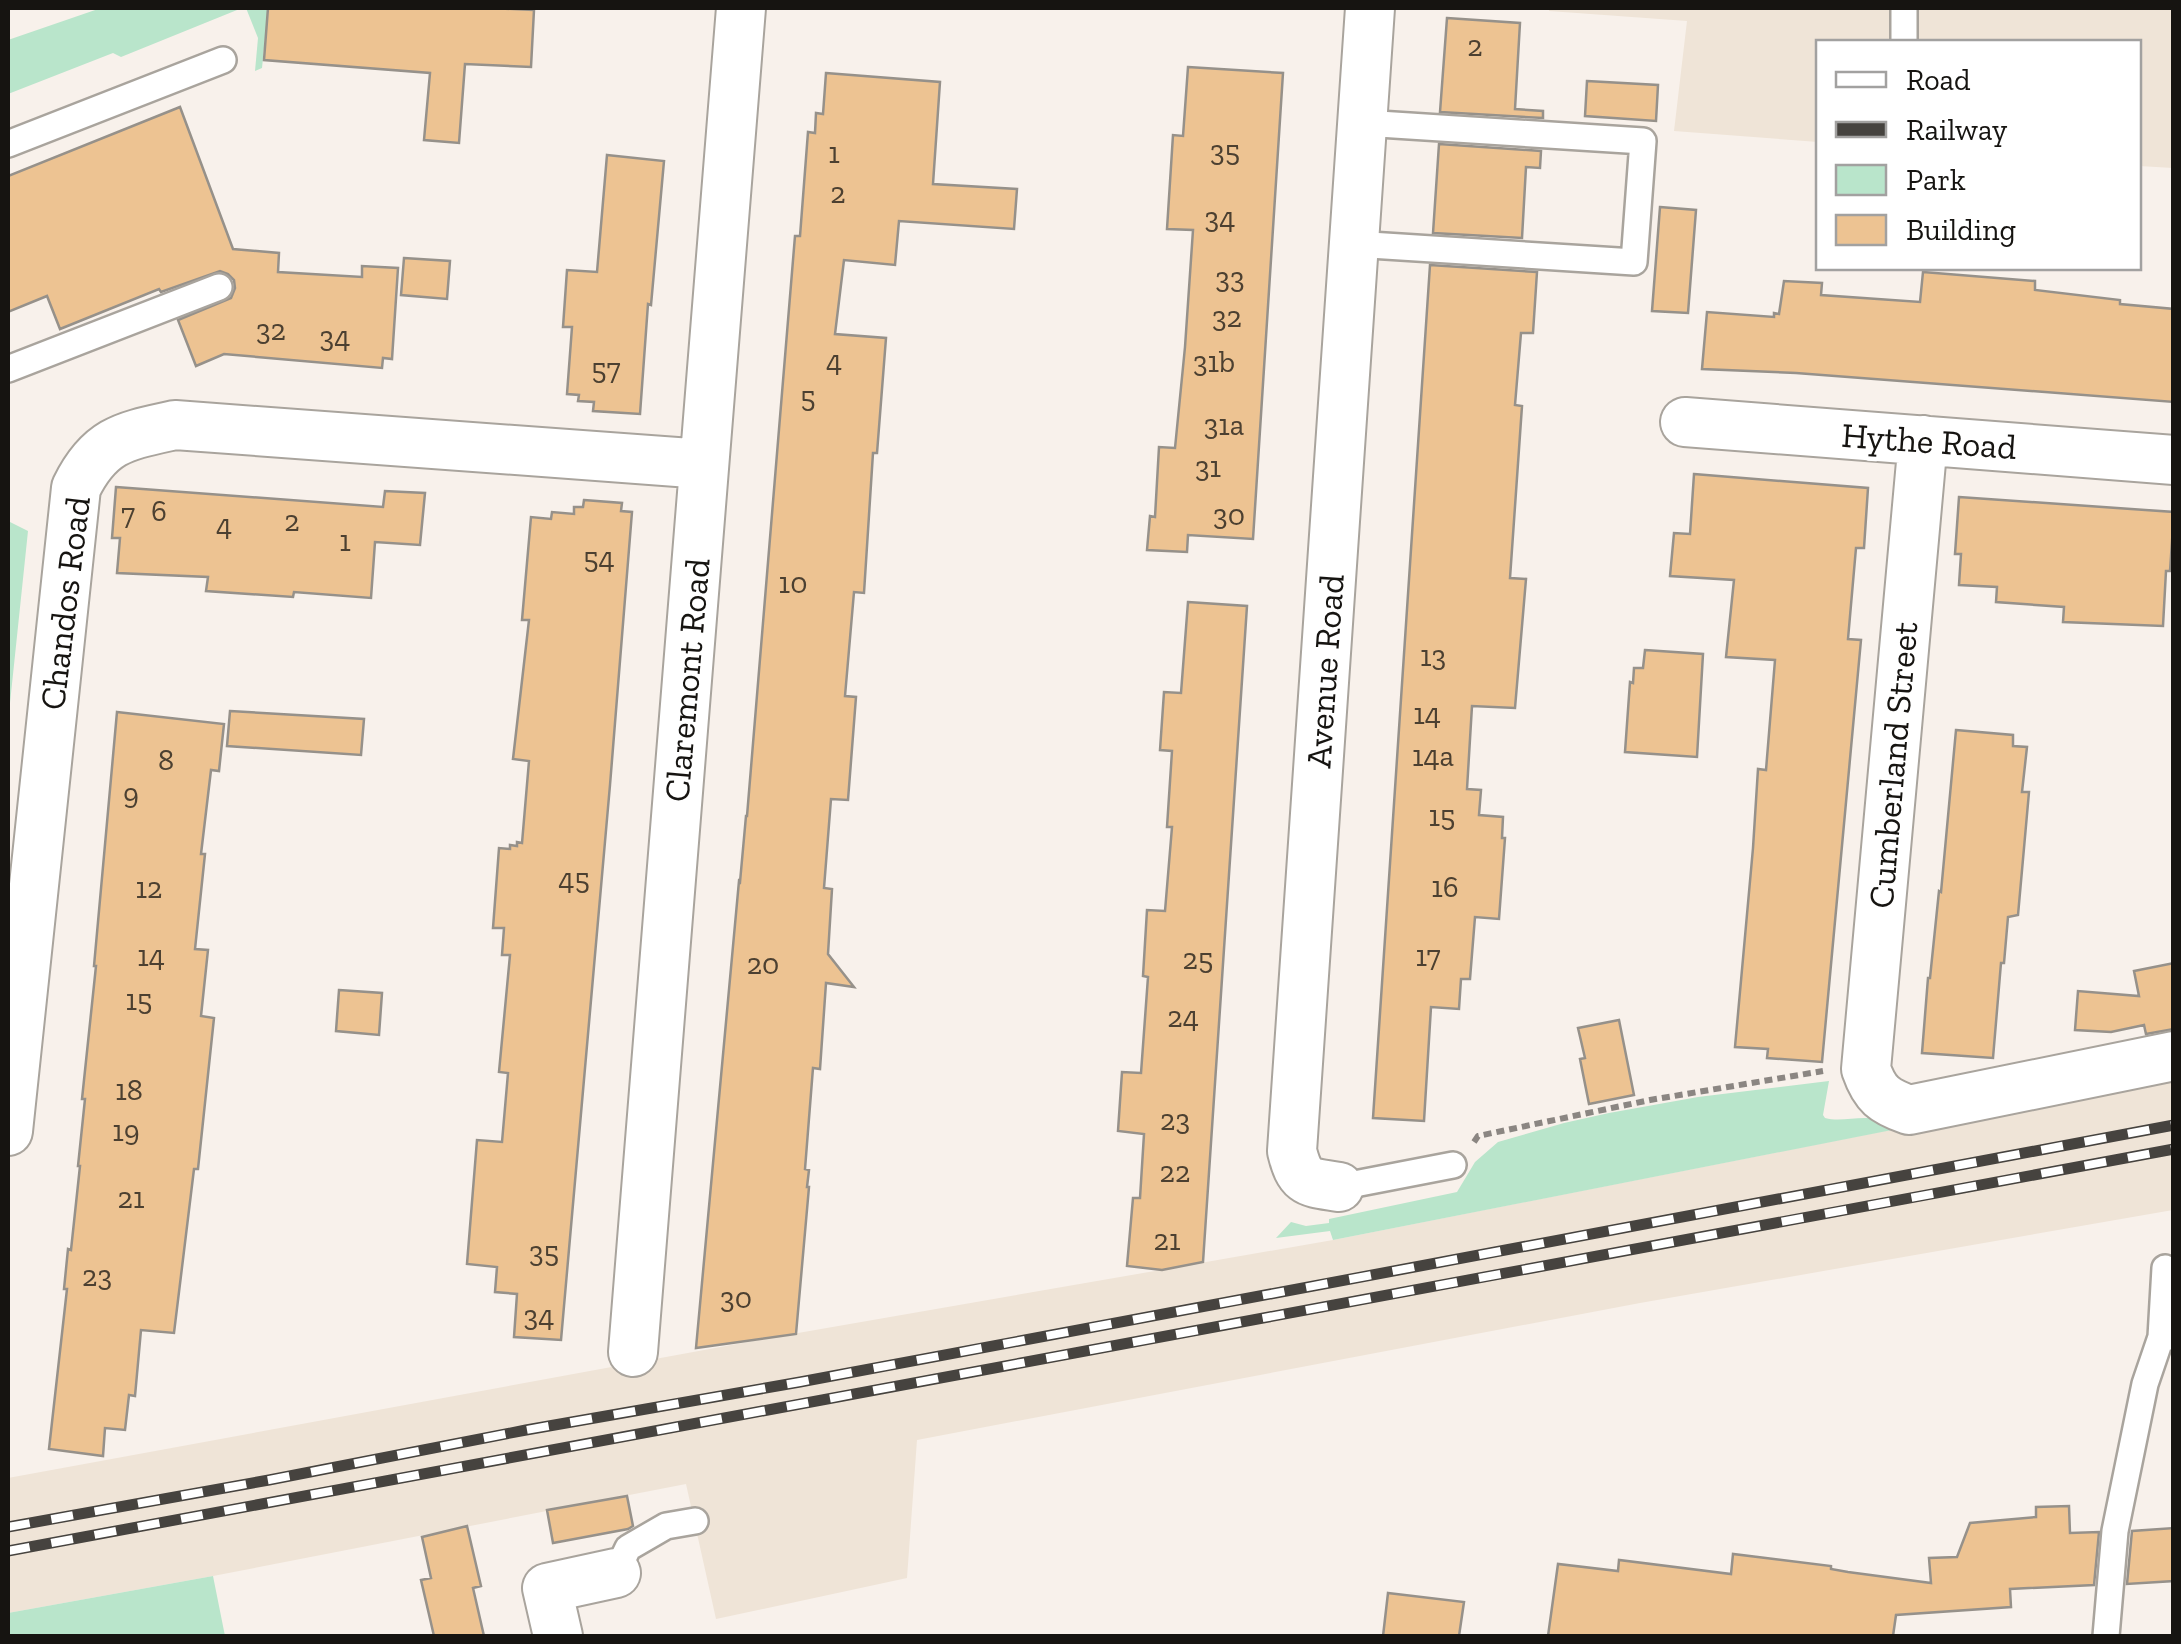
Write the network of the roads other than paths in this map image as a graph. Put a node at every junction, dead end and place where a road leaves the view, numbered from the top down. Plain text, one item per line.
1 (740, 8) edge
2 (1370, 8) edge
3 (1904, 8) edge
4 (1904, 40) edge
5 (223, 60) dead end
6 (1363, 123) junction
7 (8, 144) edge
8 (1354, 244) junction
9 (219, 287) dead end
10 (8, 369) edge
11 (1685, 422) dead end
12 (1922, 440) junction
13 (2174, 460) edge
14 (704, 464) junction
15 (2174, 1056) edge
16 (8, 1130) edge
17 (1453, 1165) road end
18 (1339, 1187) joint
19 (2165, 1268) dead end
20 (2167, 1337) edge
21 (633, 1352) dead end
22 (695, 1521) dead end
23 (616, 1573) joint
24 (558, 1636) edge
25 (2106, 1636) edge

1 - 14 street, Claremont Road
2 - 6 street, Avenue Road
3 - 4 lane
5 - 7 lane
6 - 8 street, Avenue Road
6 - 8 lane
8 - 18 street, Avenue Road
9 - 10 lane
11 - 12 street, Hythe Road
12 - 13 street, Hythe Road
12 - 15 street, Cumberland Street
14 - 16 street, Chandos Road
14 - 21 street, Claremont Road
17 - 18 lane, Avenue Road
19 - 20 lane
20 - 25 lane
22 - 23 lane
23 - 24 street

